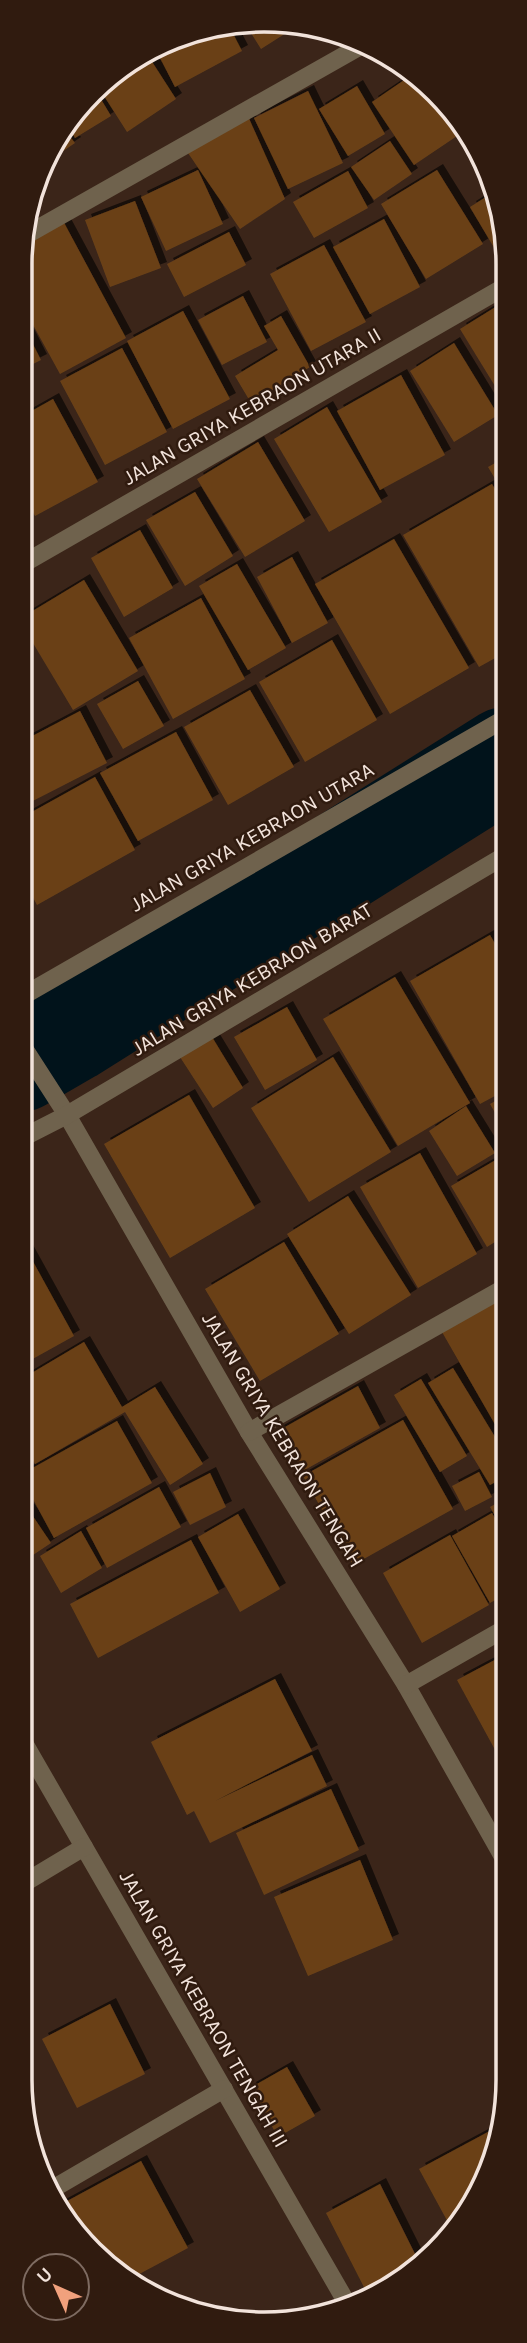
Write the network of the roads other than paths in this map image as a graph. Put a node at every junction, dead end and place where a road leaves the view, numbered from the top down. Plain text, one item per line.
1 (353, 50) edge
2 (33, 231) edge
3 (495, 292) edge
4 (32, 559) edge
5 (495, 724) edge
6 (495, 861) edge
7 (32, 990) edge
8 (32, 1061) edge
9 (67, 1115) junction
10 (32, 1133) edge
11 (496, 1293) edge
12 (249, 1432) junction
13 (496, 1634) edge
14 (406, 1685) junction
15 (32, 1757) edge
16 (496, 1844) edge
17 (84, 1847) junction
18 (32, 1878) edge
19 (224, 2090) junction
20 (58, 2186) edge
21 (343, 2297) edge

1 - 2 street
3 - 4 street, JALAN GRIYA KEBRAON UTARA II
5 - 7 street, JALAN GRIYA KEBRAON UTARA
6 - 9 street, JALAN GRIYA KEBRAON BARAT
8 - 9 street, JALAN GRIYA KEBRAON TENGAH
9 - 10 street, JALAN GRIYA KEBRAON BARAT
9 - 12 street, JALAN GRIYA KEBRAON TENGAH
11 - 12 street
12 - 14 street, JALAN GRIYA KEBRAON TENGAH
13 - 14 street
14 - 16 street, JALAN GRIYA KEBRAON TENGAH
15 - 17 street, JALAN GRIYA KEBRAON TENGAH III
17 - 18 street
17 - 19 street, JALAN GRIYA KEBRAON TENGAH III
19 - 20 street
19 - 21 street, JALAN GRIYA KEBRAON TENGAH III

